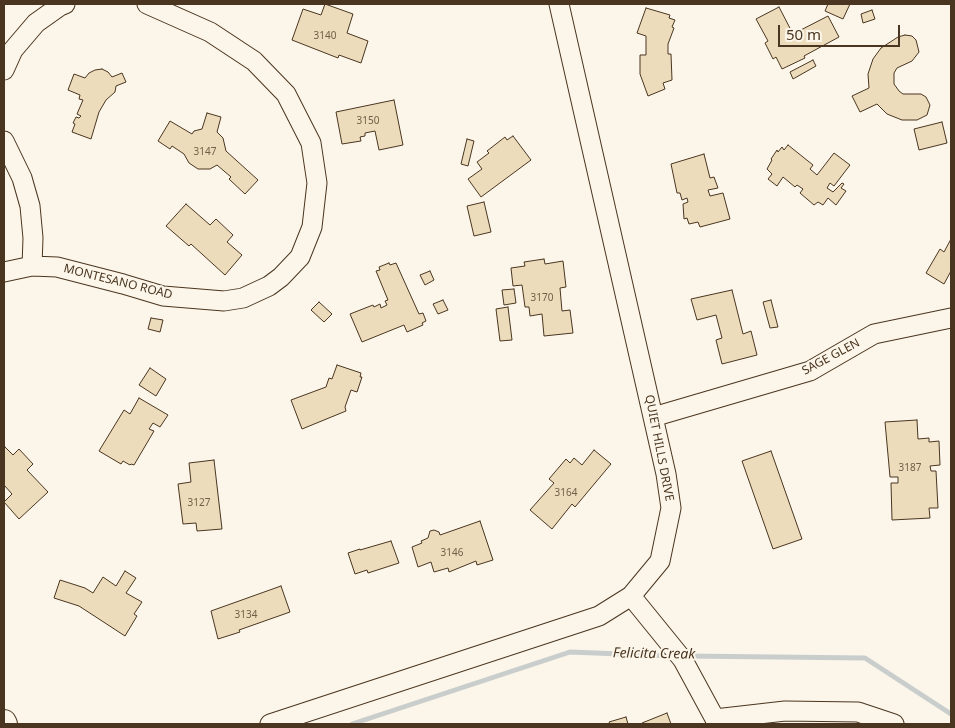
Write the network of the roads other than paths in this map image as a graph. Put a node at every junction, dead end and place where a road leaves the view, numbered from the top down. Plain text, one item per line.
1 (65, 4) edge
2 (149, 4) edge
3 (559, 4) edge
4 (4, 70) edge
5 (4, 141) edge
6 (32, 266) junction
7 (4, 272) edge
8 (951, 318) edge
9 (653, 416) junction
10 (631, 596) junction
11 (716, 722) edge
12 (270, 724) edge
13 (894, 724) edge

1 - 4 street
2 - 6 street, MONTESANO ROAD
3 - 9 street, QUIET HILLS DRIVE
5 - 6 street
6 - 7 street, MONTESANO ROAD
8 - 9 street, SAGE GLEN
9 - 10 street, QUIET HILLS DRIVE
10 - 11 street
10 - 12 street, QUIET HILLS DRIVE
11 - 13 street

